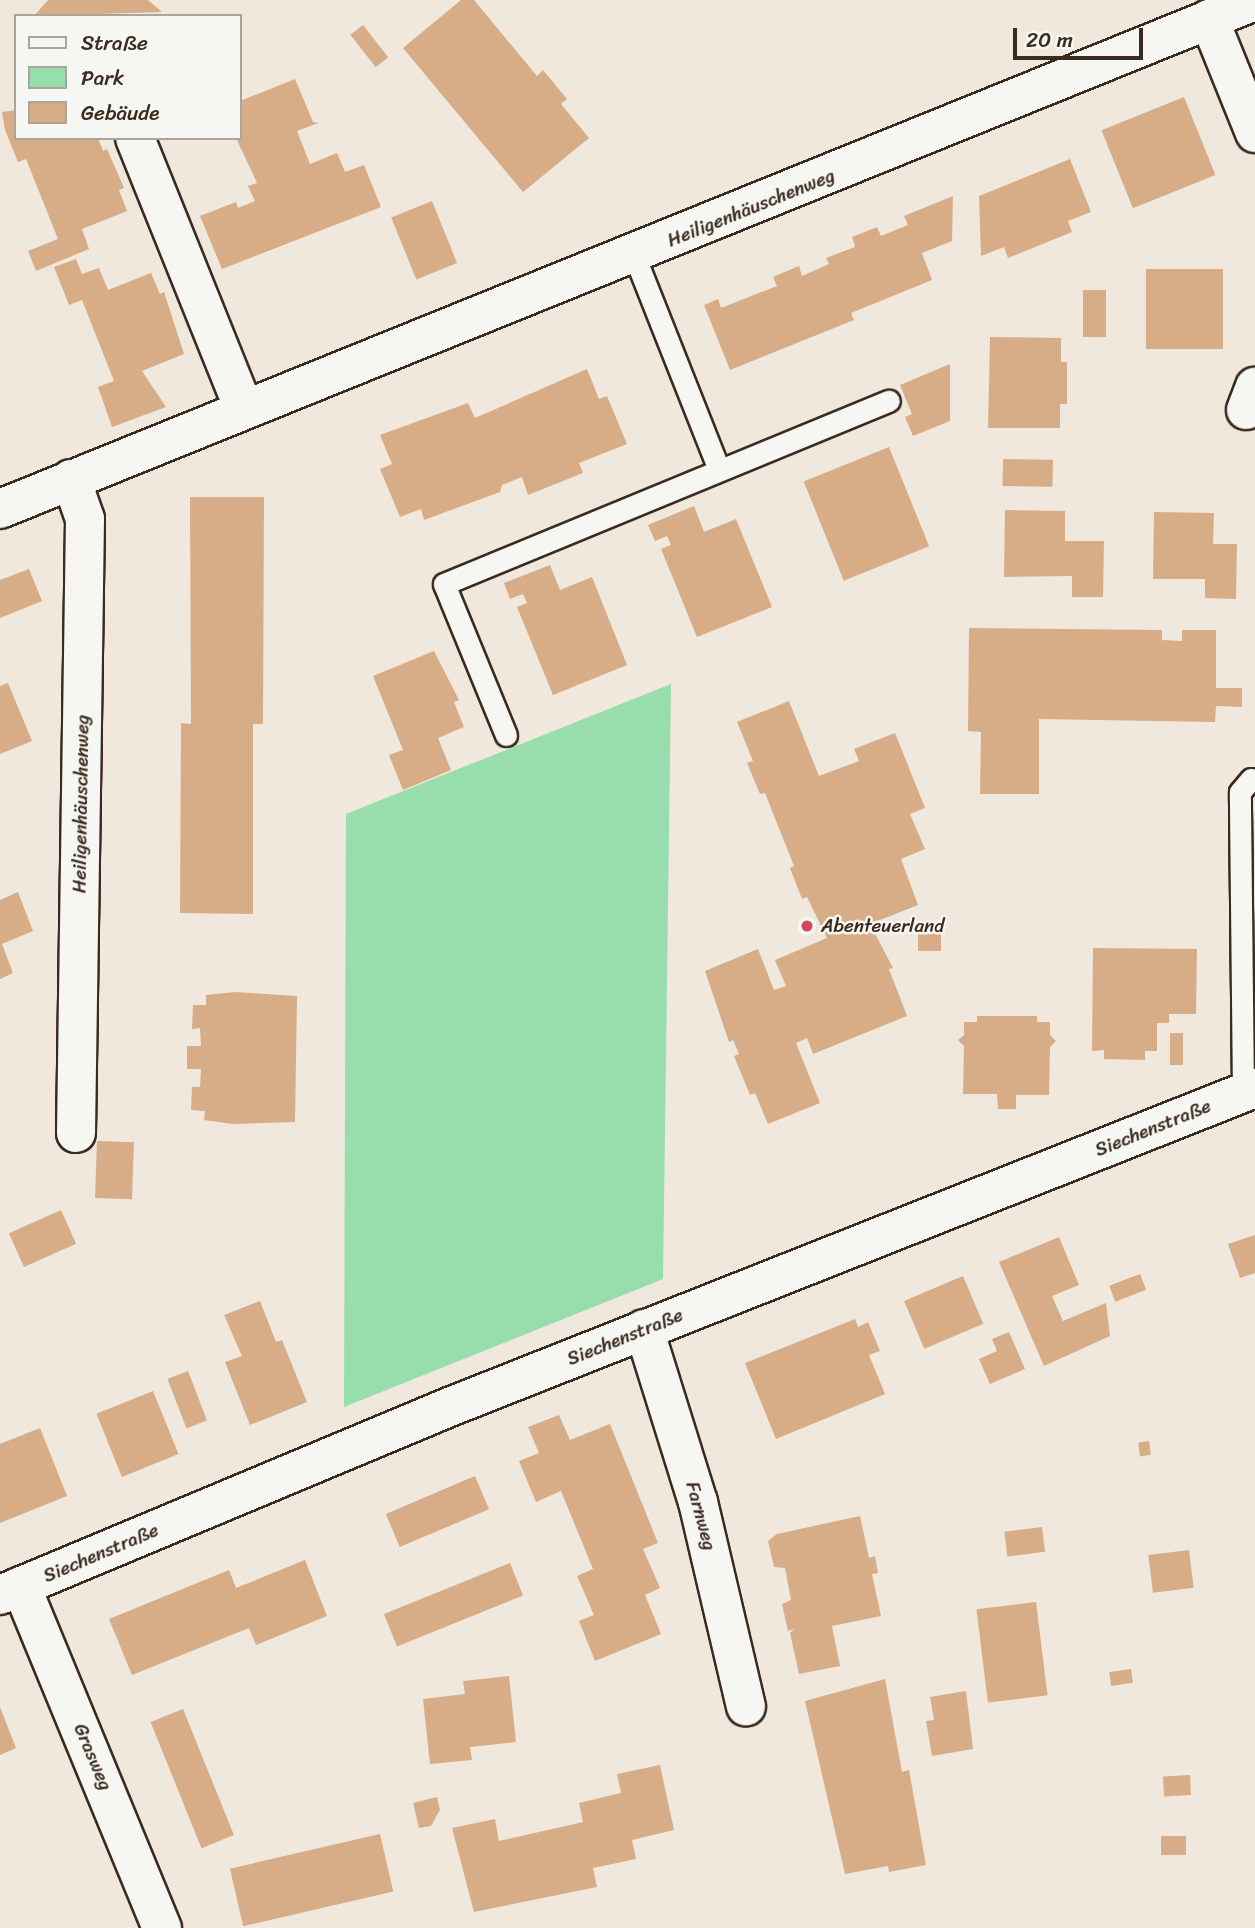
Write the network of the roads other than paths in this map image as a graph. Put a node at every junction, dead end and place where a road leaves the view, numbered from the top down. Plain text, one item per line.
1 (1255, 1) edge
2 (1209, 19) junction
3 (1255, 133) edge
4 (136, 140) edge
5 (634, 255) junction
6 (889, 401) dead end
7 (244, 409) junction
8 (719, 470) junction
9 (71, 479) junction
10 (0, 509) edge
11 (506, 735) dead end
12 (1251, 779) dead end
13 (1249, 1090) edge
14 (76, 1133) dead end
15 (644, 1329) junction
16 (11, 1591) edge
17 (746, 1706) dead end
18 (162, 1928) edge

1 - 2 street, Heiligenhäuschenweg
2 - 3 street
2 - 5 street, Heiligenhäuschenweg
4 - 7 street
5 - 7 street, Heiligenhäuschenweg
5 - 8 lane
6 - 8 lane
7 - 9 street, Heiligenhäuschenweg
8 - 11 lane
9 - 10 street, Heiligenhäuschenweg
9 - 14 street, Heiligenhäuschenweg
12 - 13 lane
13 - 15 street, Siechenstraße
15 - 16 street, Siechenstraße
15 - 17 street, Farnweg
16 - 18 street, Grasweg

